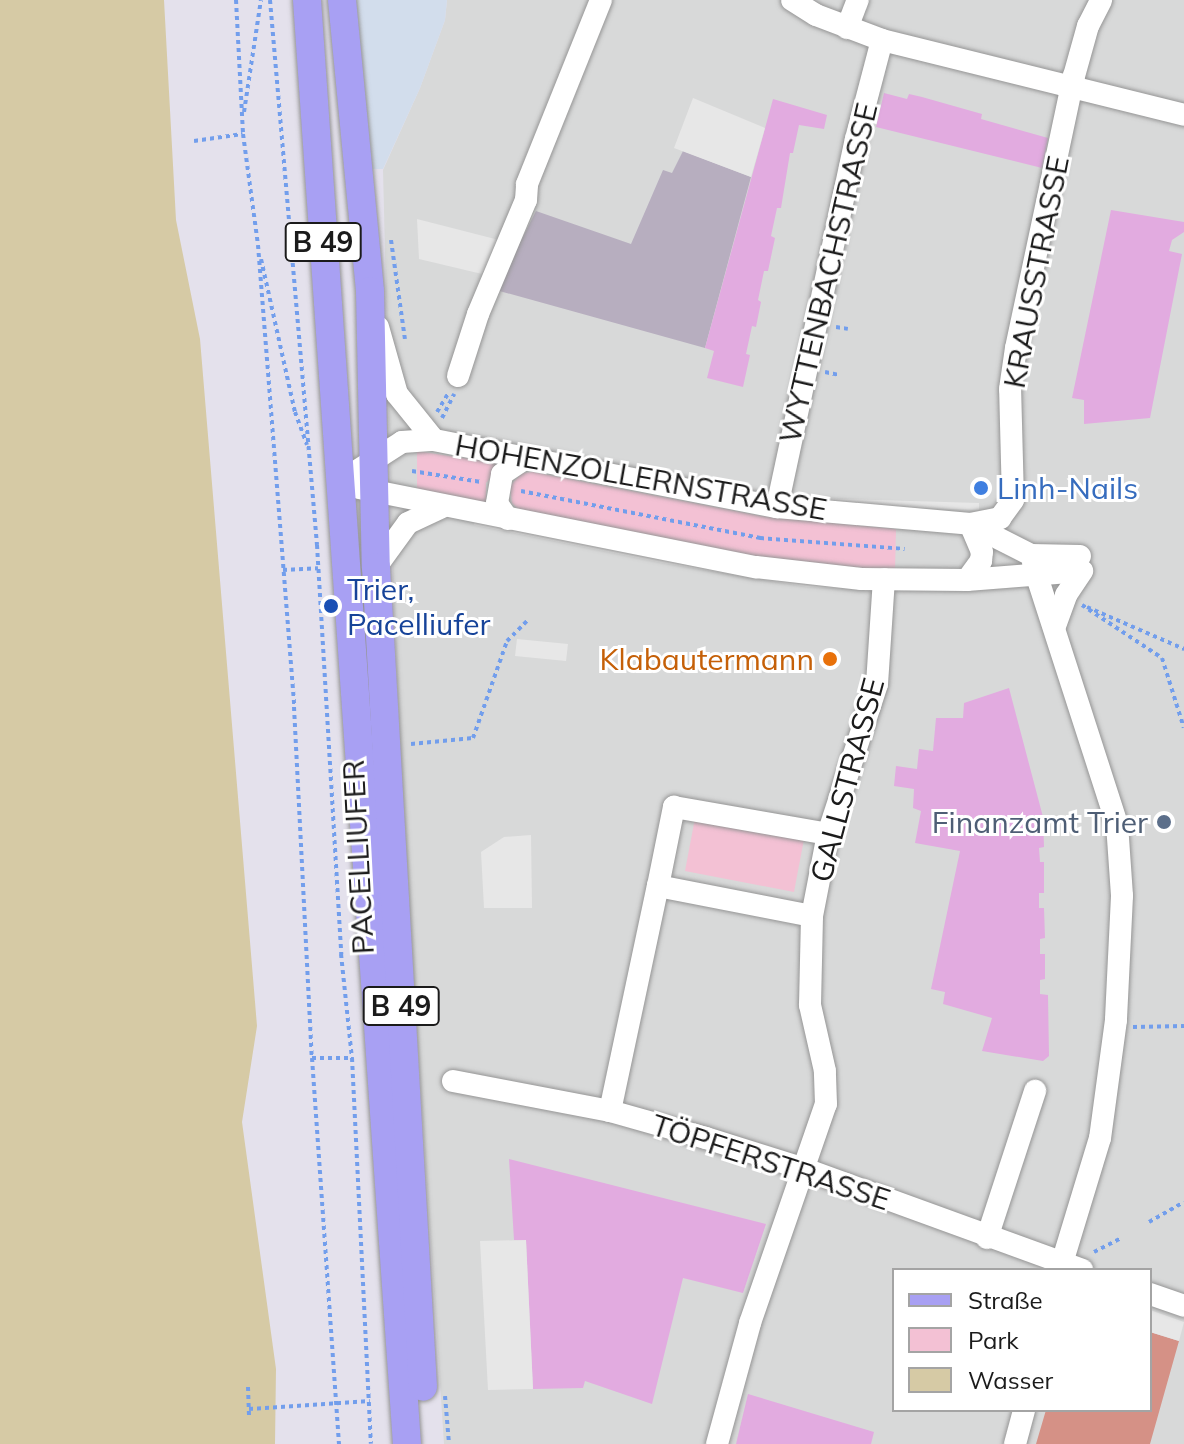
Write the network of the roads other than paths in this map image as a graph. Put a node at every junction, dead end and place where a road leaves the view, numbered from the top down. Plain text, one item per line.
1 (307, 0) edge
2 (342, 0) edge
3 (601, 0) edge
4 (792, 0) edge
5 (858, 0) edge
6 (1101, 0) edge
7 (847, 28) junction
8 (882, 40) junction
9 (1072, 89) junction
10 (1184, 115) edge
11 (370, 291) junction
12 (456, 385) road end
13 (434, 440) junction
14 (373, 458) junction
15 (523, 460) junction
16 (338, 483) junction
17 (374, 492) junction
18 (444, 506) junction
19 (777, 507) junction
20 (508, 519) junction
21 (970, 524) junction
22 (1034, 565) junction
23 (376, 567) junction
24 (884, 579) junction
25 (967, 580) junction
26 (1055, 626) junction
27 (828, 834) junction
28 (658, 886) junction
29 (812, 916) junction
30 (453, 1081) dead end
31 (1035, 1091) dead end
32 (610, 1111) junction
33 (805, 1169) junction
34 (987, 1238) junction
35 (1072, 1266) edge
36 (1152, 1295) edge
37 (1184, 1306) edge
38 (1023, 1412) edge
39 (407, 1444) edge
40 (426, 1444) edge
41 (717, 1444) edge
42 (1015, 1444) edge

1 - 16 main road, B 49
2 - 11 main road, B 49
3 - 12 street
4 - 7 street
5 - 7 street
6 - 9 street, KRAUSSTRASSE
7 - 8 street
8 - 9 street
8 - 19 street, WYTTENBACHSTRASSE
9 - 10 street
9 - 21 street, KRAUSSTRASSE
11 - 13 street, HOHENZOLLERNSTRASSE
11 - 14 main road, B 49
13 - 14 street, HOHENZOLLERNSTRASSE
13 - 15 street, HOHENZOLLERNSTRASSE
14 - 16 street, HOHENZOLLERNSTRASSE
14 - 17 main road, PACELLIUFER / B 49
15 - 19 street, HOHENZOLLERNSTRASSE
15 - 20 street
16 - 17 street, HOHENZOLLERNSTRASSE
16 - 39 main road, PACELLIUFER / B 49
17 - 18 street, HOHENZOLLERNSTRASSE
17 - 23 main road, PACELLIUFER / B 49
18 - 20 street, HOHENZOLLERNSTRASSE
18 - 23 street, HOHENZOLLERNSTRASSE
19 - 21 street, HOHENZOLLERNSTRASSE
20 - 24 street, HOHENZOLLERNSTRASSE
21 - 22 street, HOHENZOLLERNSTRASSE
21 - 25 street
22 - 25 street, HOHENZOLLERNSTRASSE
22 - 26 street
22 - 26 street, HOHENZOLLERNSTRASSE
23 - 40 main road, PACELLIUFER / B 49
24 - 25 street, HOHENZOLLERNSTRASSE
24 - 27 street, GALLSTRASSE
26 - 35 street
27 - 28 street
27 - 29 street, GALLSTRASSE
28 - 29 street
28 - 32 street
29 - 33 street, GALLSTRASSE
30 - 32 street, TÖPFERSTRASSE
31 - 34 street
32 - 33 street, TÖPFERSTRASSE
33 - 34 street, TÖPFERSTRASSE
33 - 41 street, GALLSTRASSE
34 - 35 street, TÖPFERSTRASSE
36 - 37 street
38 - 42 street

